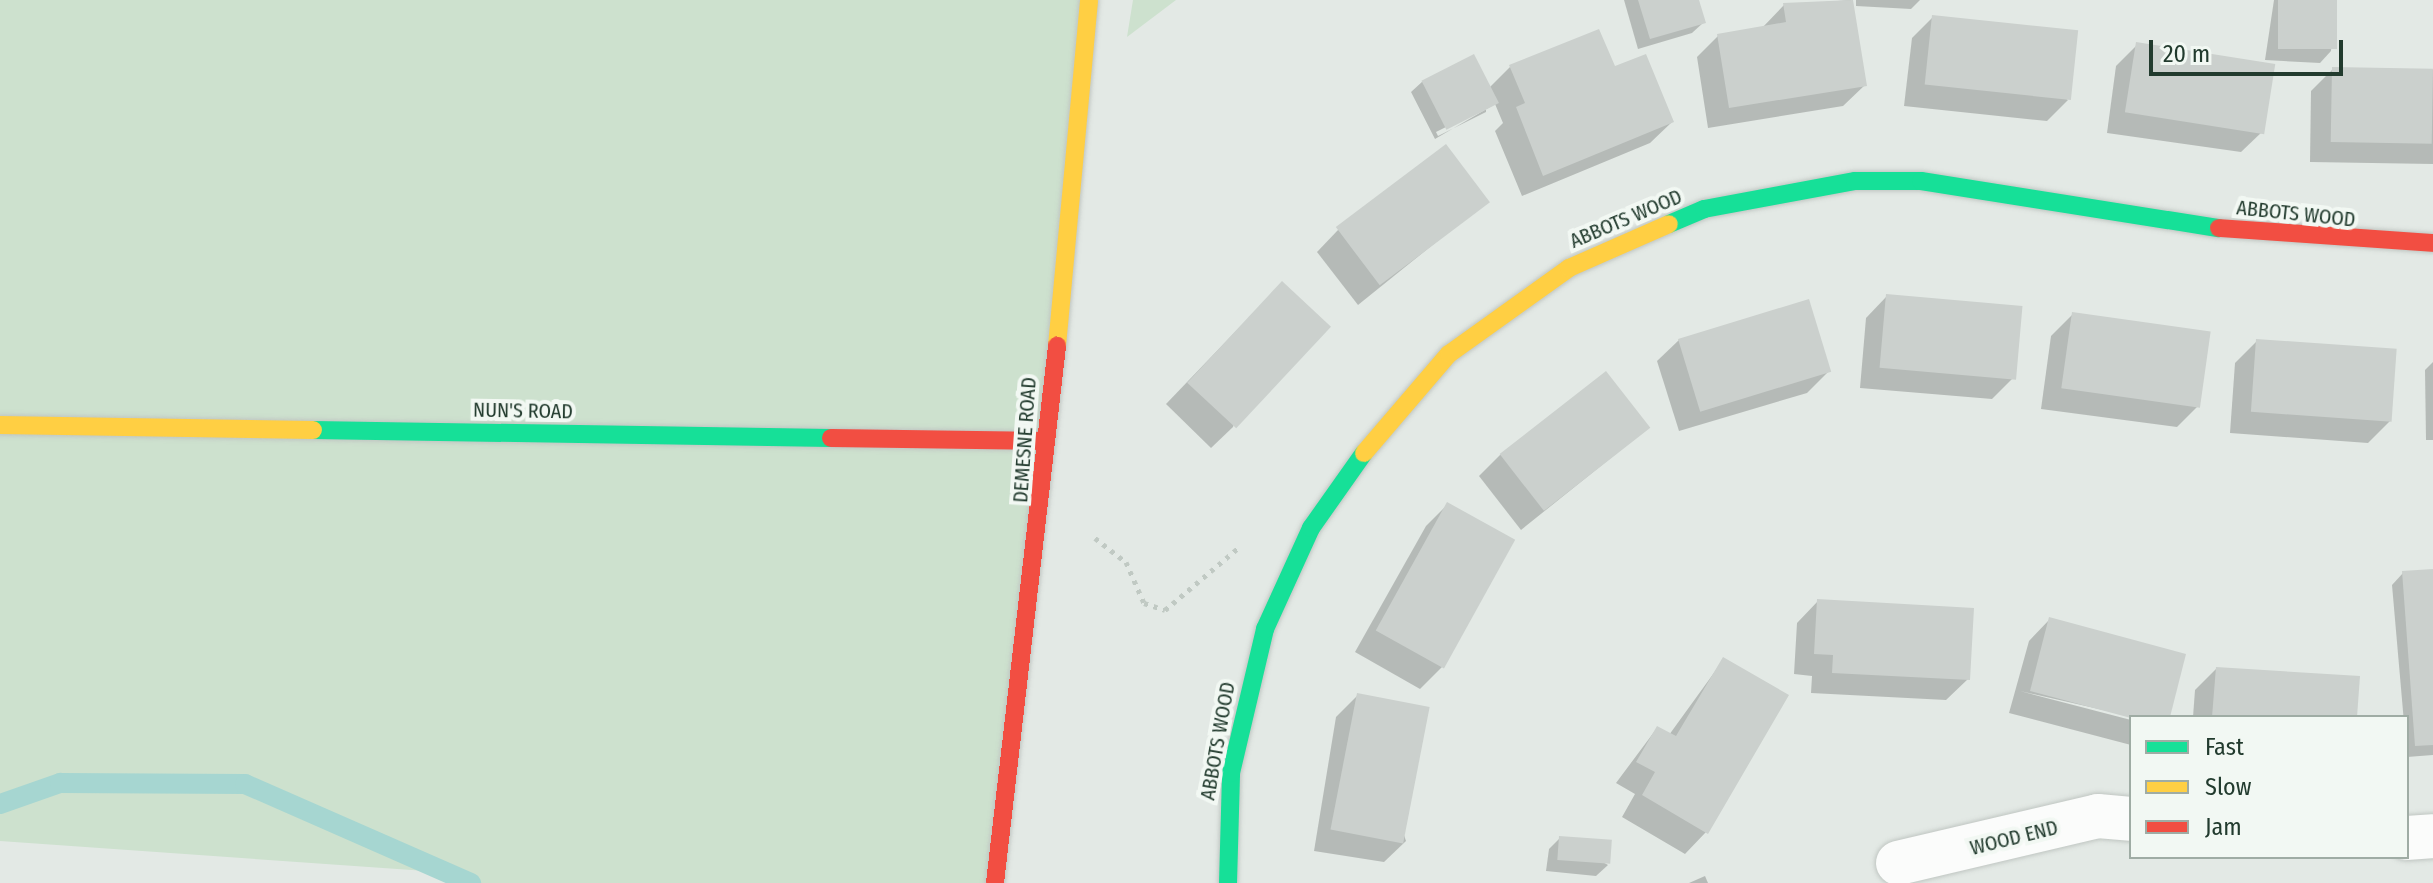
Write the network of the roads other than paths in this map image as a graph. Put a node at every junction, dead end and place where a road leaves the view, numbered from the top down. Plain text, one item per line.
1 (1089, 0) edge
2 (2433, 243) edge
3 (0, 425) edge
4 (1046, 441) junction
5 (2129, 819) edge
6 (2433, 836) edge
7 (2409, 838) edge
8 (1898, 863) dead end
9 (995, 883) edge
10 (1228, 883) edge

1 - 4 street, DEMESNE ROAD
2 - 10 street, ABBOTS WOOD
3 - 4 street, NUN'S ROAD
4 - 9 street, DEMESNE ROAD
5 - 8 street, WOOD END
6 - 7 street

